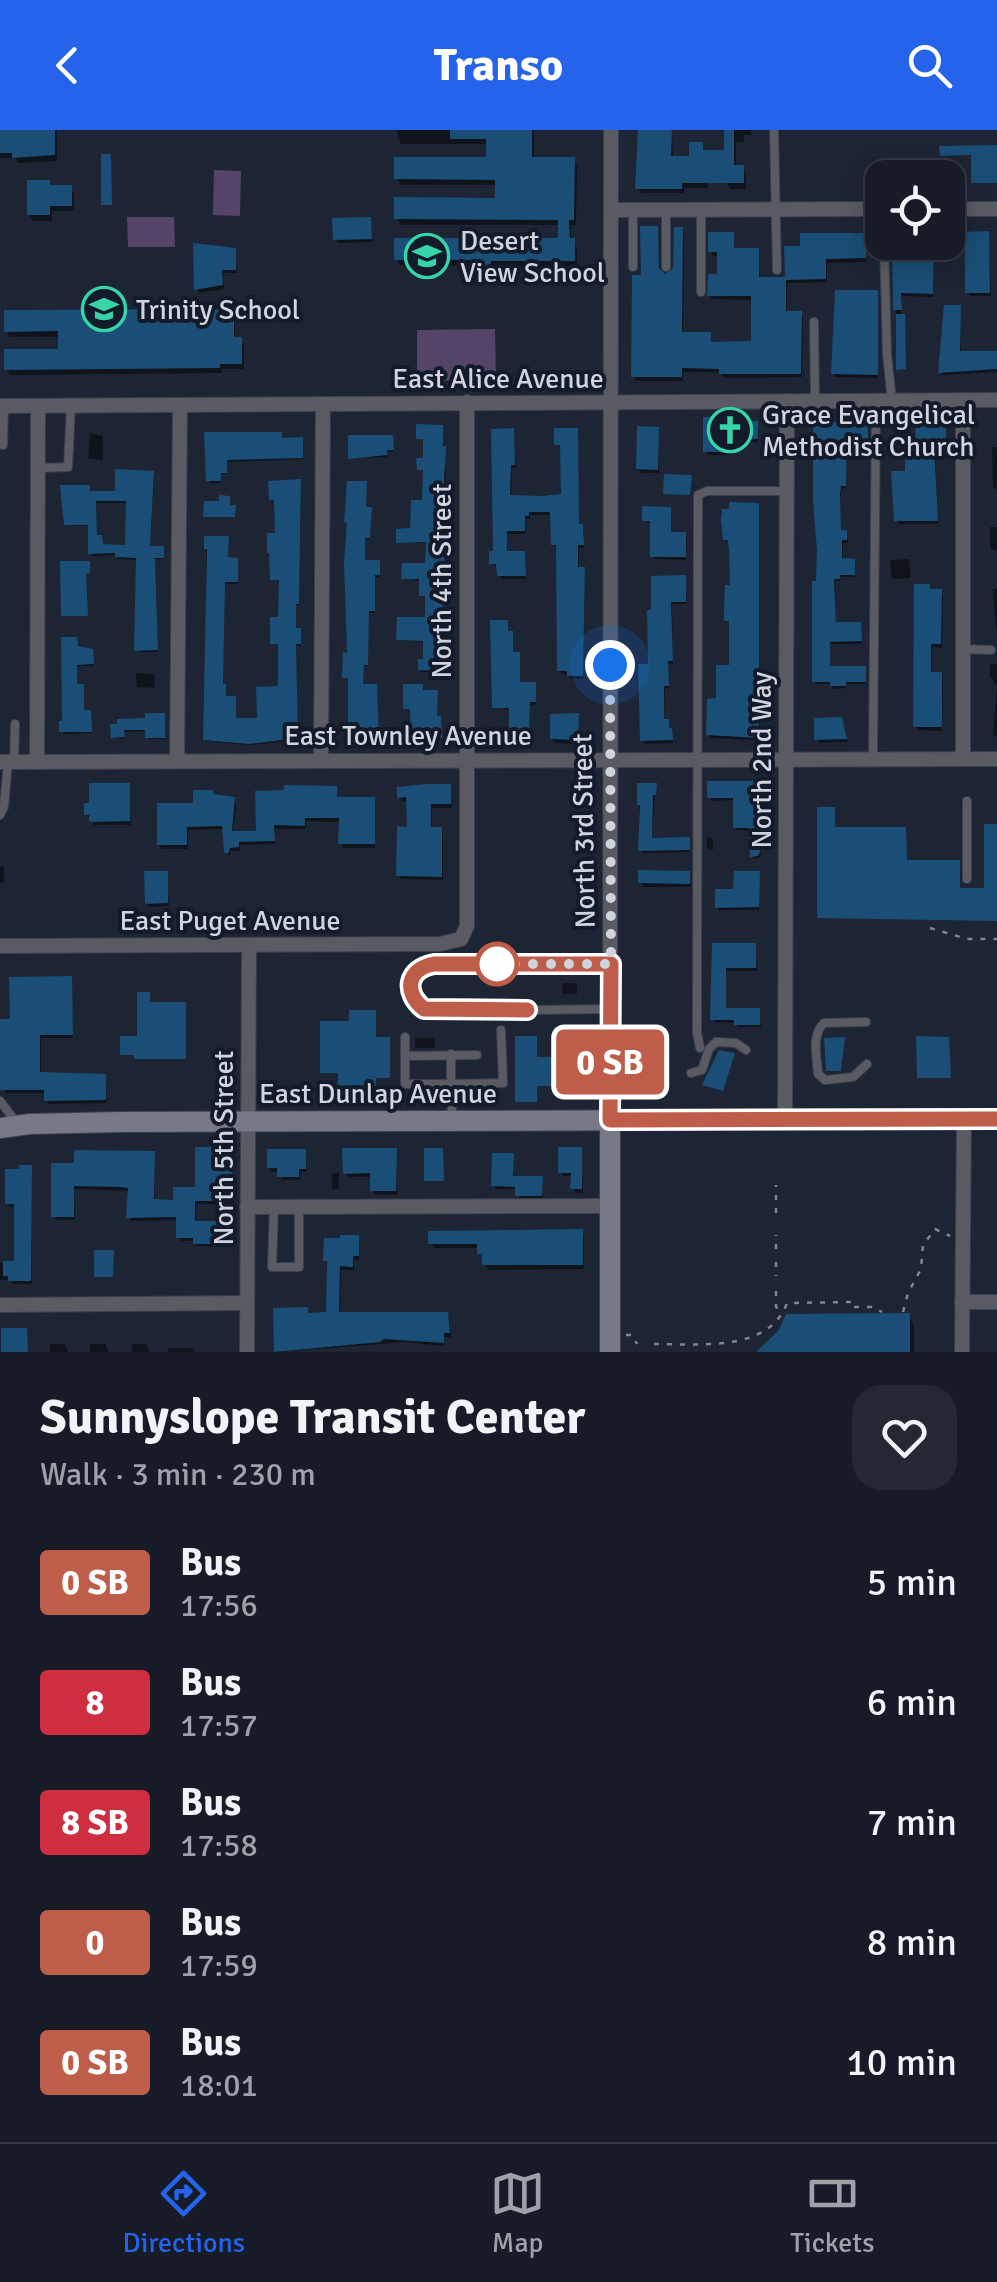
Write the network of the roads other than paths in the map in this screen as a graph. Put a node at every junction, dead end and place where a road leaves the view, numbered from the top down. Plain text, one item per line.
1 (611, 130) edge
2 (774, 130) edge
3 (965, 208) edge
4 (774, 209) junction
5 (865, 209) edge
6 (997, 209) edge
7 (610, 210) junction
8 (633, 210) junction
9 (666, 210) junction
10 (701, 210) junction
11 (884, 260) edge
12 (633, 267) dead end
13 (666, 267) dead end
14 (777, 270) dead end
15 (701, 292) dead end
16 (814, 322) dead end
17 (876, 400) junction
18 (892, 400) junction
19 (963, 400) junction
20 (997, 400) edge
21 (786, 401) junction
22 (815, 401) junction
23 (467, 402) junction
24 (610, 402) junction
25 (323, 404) junction
26 (180, 405) junction
27 (2, 406) edge
28 (38, 406) junction
29 (71, 406) junction
30 (4, 445) dead end
31 (38, 468) junction
32 (787, 491) junction
33 (963, 649) junction
34 (991, 650) dead end
35 (14, 724) dead end
36 (466, 759) junction
37 (873, 759) junction
38 (962, 759) junction
39 (997, 759) edge
40 (321, 760) junction
41 (611, 760) junction
42 (786, 760) junction
43 (177, 761) junction
44 (699, 761) junction
45 (7, 762) edge
46 (37, 762) junction
47 (968, 801) dead end
48 (0, 816) edge
49 (967, 879) dead end
50 (460, 939) joint
51 (249, 945) junction
52 (0, 946) edge
53 (611, 964) junction
54 (611, 1009) junction
55 (866, 1022) dead end
56 (501, 1030) dead end
57 (404, 1037) dead end
58 (700, 1048) dead end
59 (746, 1050) dead end
60 (451, 1054) junction
61 (477, 1054) dead end
62 (405, 1056) junction
63 (867, 1064) dead end
64 (691, 1072) dead end
65 (451, 1084) junction
66 (0, 1101) edge
67 (997, 1118) edge
68 (785, 1119) junction
69 (964, 1119) junction
70 (610, 1120) junction
71 (247, 1121) junction
72 (452, 1121) junction
73 (10, 1127) edge
74 (299, 1206) junction
75 (610, 1206) junction
76 (247, 1207) junction
77 (274, 1207) junction
78 (962, 1302) junction
79 (997, 1302) edge
80 (247, 1303) junction
81 (0, 1304) edge
82 (616, 1344) edge
83 (246, 1352) edge
84 (962, 1352) edge

1 - 7 street, North 3rd Street
2 - 4 lane
3 - 6 street
4 - 5 street
4 - 10 street
4 - 14 lane
7 - 8 street
7 - 24 street, North 3rd Street
8 - 9 street
8 - 12 lane
9 - 10 street
9 - 13 lane
10 - 15 lane
11 - 18 lane
16 - 22 lane
17 - 18 street, East Alice Avenue
17 - 22 street, East Alice Avenue
17 - 37 lane
18 - 19 street, East Alice Avenue
19 - 20 street, East Alice Avenue
19 - 33 street
21 - 22 street, East Alice Avenue
21 - 24 street, East Alice Avenue
21 - 32 street, North 2nd Way
23 - 24 street, East Alice Avenue
23 - 25 street, East Alice Avenue
23 - 36 street, North 4th Street
24 - 41 street, North 3rd Street
25 - 26 street, East Alice Avenue
25 - 40 street
26 - 29 street, East Alice Avenue
26 - 43 street
27 - 28 street, East Alice Avenue
27 - 30 lane
28 - 29 street, East Alice Avenue
28 - 31 street
29 - 31 lane
31 - 46 street
32 - 42 street, North 2nd Way
32 - 44 lane
33 - 34 lane
33 - 38 street
35 - 45 lane
36 - 40 street, East Townley Avenue
36 - 41 street, East Townley Avenue
36 - 50 street, North 4th Street
37 - 38 street, East Townley Avenue
37 - 42 street, East Townley Avenue
38 - 39 street, East Townley Avenue
40 - 43 street, East Townley Avenue
41 - 44 street, East Townley Avenue
41 - 53 street, North 3rd Street
42 - 44 street, East Townley Avenue
42 - 68 street, North 2nd Way
43 - 46 street, East Townley Avenue
44 - 58 lane
45 - 46 street, East Townley Avenue
45 - 48 lane
47 - 49 lane
50 - 51 street, East Puget Avenue
51 - 52 street, East Puget Avenue
51 - 71 street, North 5th Street
53 - 54 street, North 3rd Street
53 - 54 lane
54 - 70 street, North 3rd Street
55 - 63 lane
56 - 65 lane
57 - 62 lane
59 - 64 lane
60 - 61 lane
60 - 62 lane
60 - 65 lane
62 - 65 lane
65 - 72 lane
66 - 73 lane
67 - 69 main road, East Dunlap Avenue
68 - 69 main road, East Dunlap Avenue
68 - 70 main road, East Dunlap Avenue
69 - 78 street
70 - 72 main road, East Dunlap Avenue
70 - 75 main road, North 3rd Street
71 - 72 main road, East Dunlap Avenue
71 - 73 main road, East Dunlap Avenue
71 - 76 street, North 5th Street
74 - 75 street
74 - 77 street
74 - 77 lane
75 - 82 main road, North 3rd Street
76 - 77 street
76 - 80 street, North 5th Street
78 - 79 street
78 - 84 street
80 - 81 street
80 - 83 street, North 5th Street

